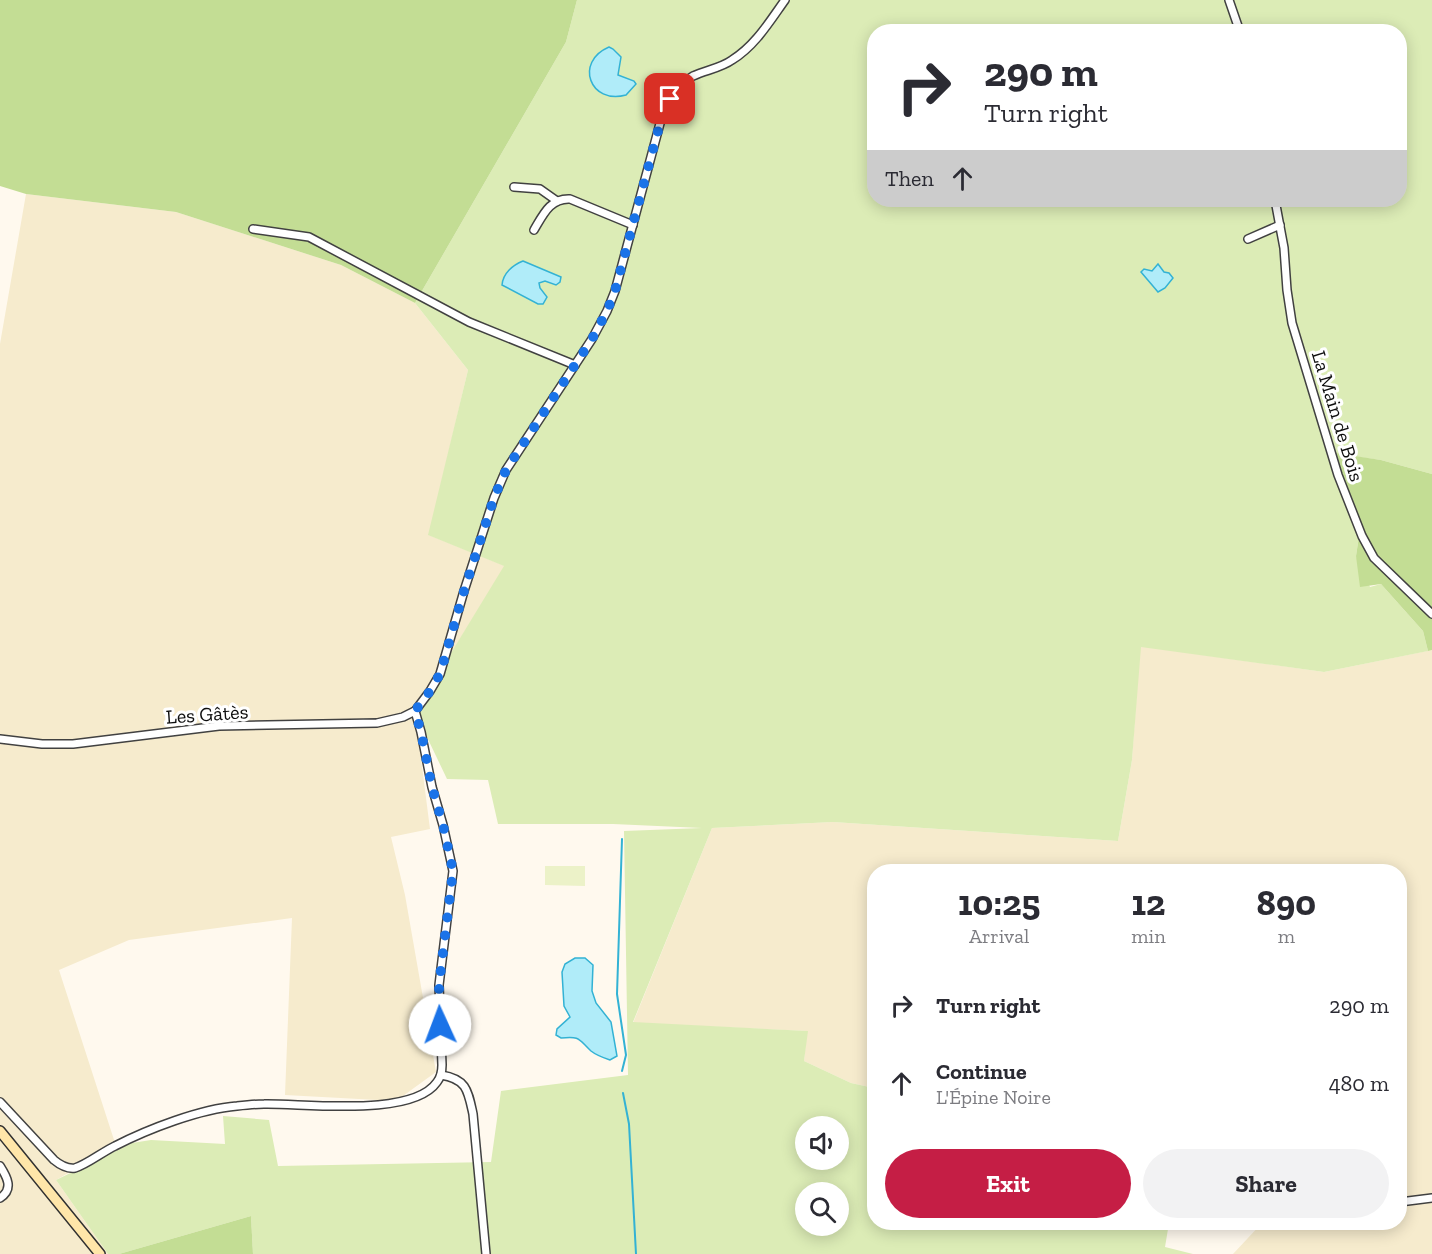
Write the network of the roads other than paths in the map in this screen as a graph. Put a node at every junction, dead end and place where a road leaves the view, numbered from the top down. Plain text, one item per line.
1 (785, 0) edge
2 (1229, 0) edge
3 (1237, 24) edge
4 (514, 187) dead end
5 (556, 201) junction
6 (1276, 207) edge
7 (633, 225) junction
8 (1280, 225) junction
9 (253, 229) dead end
10 (534, 230) dead end
11 (1248, 239) dead end
12 (575, 366) junction
13 (1432, 614) edge
14 (415, 711) junction
15 (0, 739) edge
16 (441, 1075) junction
17 (0, 1101) edge
18 (0, 1131) edge
19 (0, 1166) edge
20 (1432, 1197) edge
21 (0, 1198) edge
22 (1407, 1201) edge
23 (100, 1254) edge
24 (486, 1254) edge

1 - 7 street
2 - 3 street
4 - 5 street
5 - 7 street
5 - 10 street
6 - 8 street, La Main de Bois
7 - 12 street
8 - 11 street
8 - 13 street, La Main de Bois
9 - 12 street
12 - 14 street
14 - 15 street, Les Gâtès
14 - 16 street
16 - 17 street
16 - 24 street
18 - 23 main road
19 - 21 street
20 - 22 street

